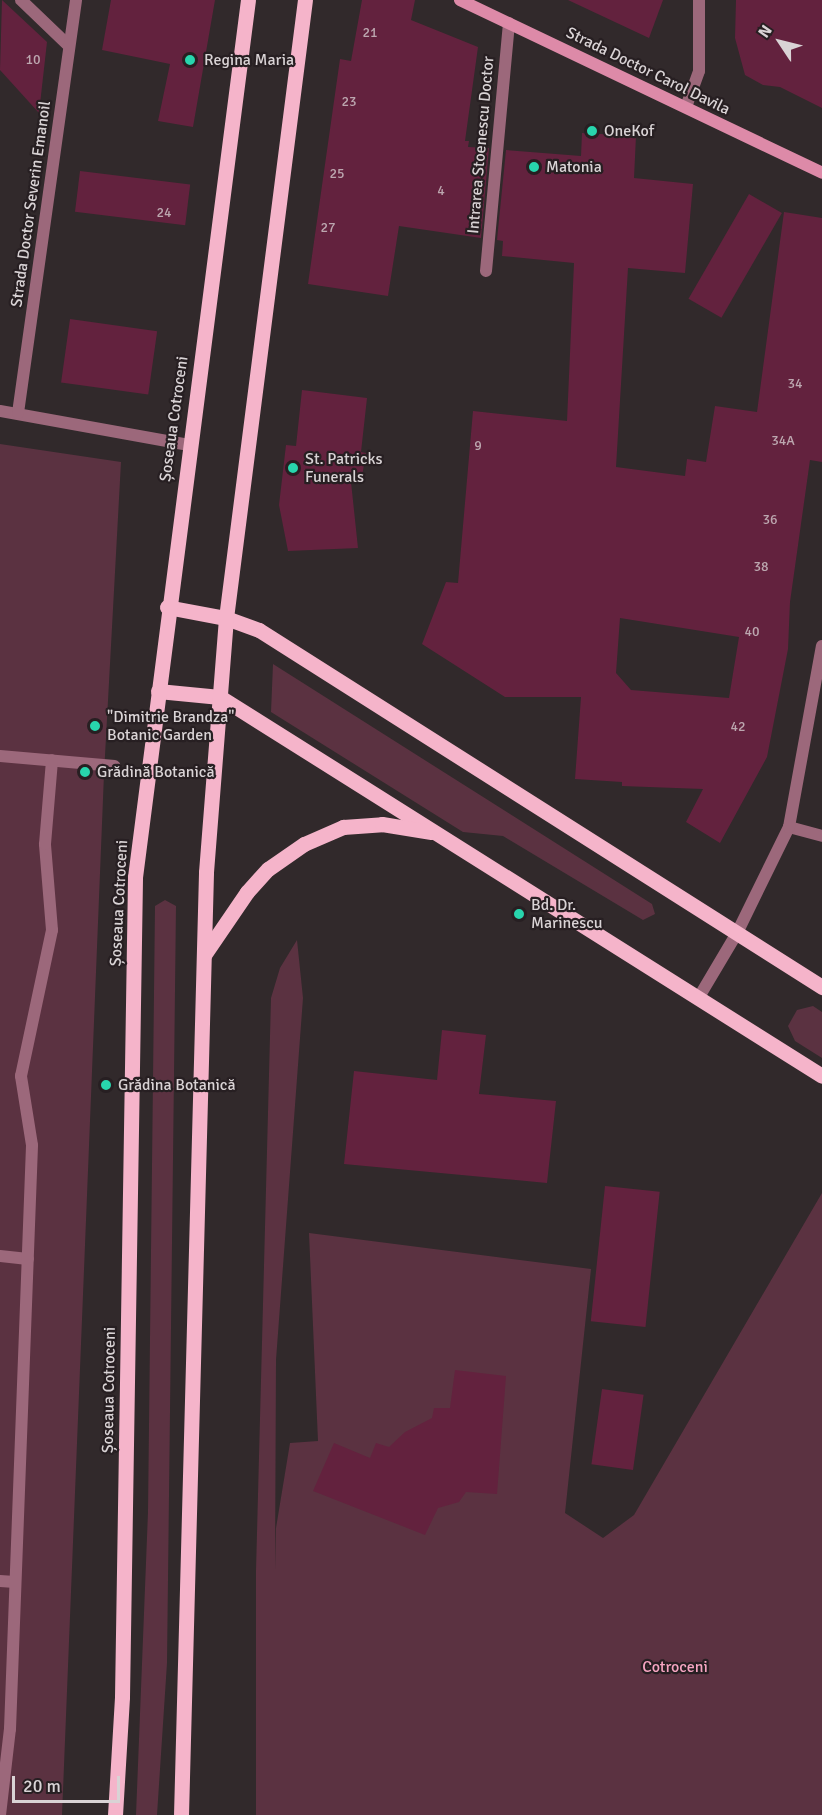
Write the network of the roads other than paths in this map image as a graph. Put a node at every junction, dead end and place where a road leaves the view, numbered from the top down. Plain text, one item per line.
1 (21, 0) edge
2 (76, 0) edge
3 (248, 0) edge
4 (305, 0) edge
5 (460, 0) edge
6 (699, 0) edge
7 (509, 23) junction
8 (69, 46) junction
9 (686, 107) junction
10 (822, 173) edge
11 (486, 271) dead end
12 (0, 411) edge
13 (18, 413) junction
14 (189, 445) junction
15 (167, 607) junction
16 (226, 618) junction
17 (822, 646) edge
18 (158, 691) junction
19 (220, 697) junction
20 (0, 756) edge
21 (52, 760) junction
22 (116, 766) dead end
23 (789, 827) junction
24 (439, 833) junction
25 (822, 836) edge
26 (737, 933) junction
27 (202, 957) junction
28 (822, 987) edge
29 (699, 997) junction
30 (822, 1076) edge
31 (0, 1256) edge
32 (28, 1259) junction
33 (0, 1581) edge
34 (15, 1582) junction
35 (0, 1815) edge
36 (116, 1815) edge
37 (181, 1815) edge

1 - 8 street
2 - 8 street, Strada Doctor Severin Emanoil
3 - 14 main road, Șoseaua Cotroceni
4 - 16 main road
5 - 7 street, Strada Doctor Carol Davila
6 - 9 street
7 - 9 street, Strada Doctor Carol Davila
7 - 11 street, Intrarea Stoenescu Doctor
8 - 13 street, Strada Doctor Severin Emanoil
9 - 10 street, Strada Doctor Carol Davila
12 - 13 street
13 - 14 street
14 - 15 main road, Șoseaua Cotroceni
15 - 16 main road
15 - 18 main road, Șoseaua Cotroceni
16 - 19 main road
16 - 26 main road
17 - 23 street
18 - 19 main road
18 - 36 main road, Șoseaua Cotroceni
19 - 24 main road
19 - 27 main road
20 - 21 street
21 - 22 street
21 - 32 street
23 - 25 street
23 - 26 street
24 - 27 main road
24 - 29 main road
26 - 28 main road
26 - 29 street
27 - 37 main road
29 - 30 main road
31 - 32 street
32 - 34 street
33 - 34 street
34 - 35 street

